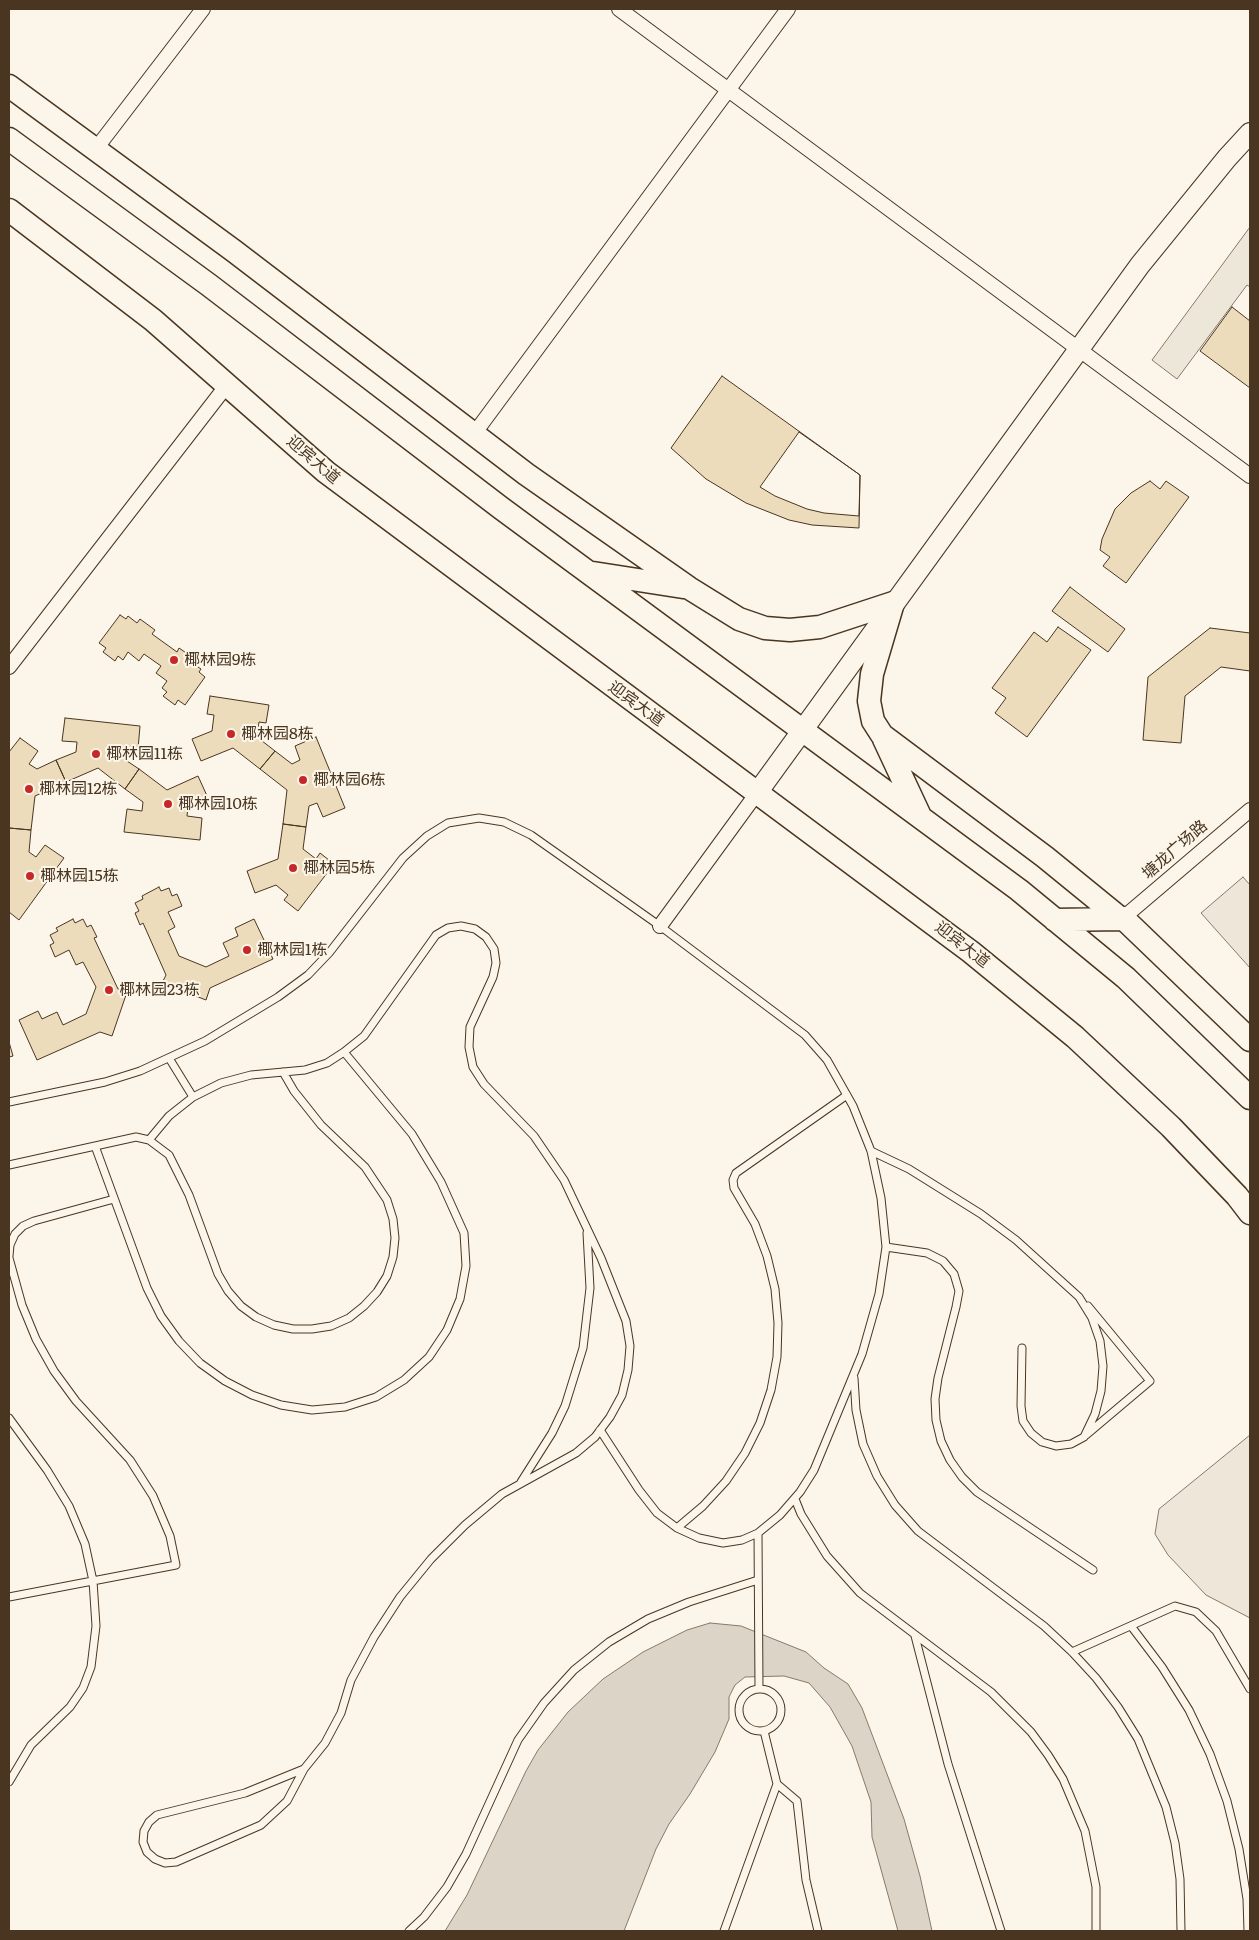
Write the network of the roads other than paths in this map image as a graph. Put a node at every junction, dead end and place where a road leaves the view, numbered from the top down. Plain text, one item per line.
1 (203, 9) edge
2 (620, 9) edge
3 (788, 9) edge
4 (9, 86) edge
5 (727, 88) junction
6 (1250, 133) edge
7 (9, 139) edge
8 (95, 150) junction
9 (9, 210) edge
10 (1078, 350) junction
11 (228, 385) junction
12 (474, 434) junction
13 (1250, 476) edge
14 (589, 573) junction
15 (689, 588) junction
16 (893, 603) junction
17 (9, 667) edge
18 (802, 730) junction
19 (882, 734) junction
20 (757, 793) junction
21 (1250, 810) edge
22 (920, 817) junction
23 (1122, 919) junction
24 (1055, 920) junction
25 (660, 926) junction
26 (1250, 1040) edge
27 (344, 1052) junction
28 (169, 1058) junction
29 (283, 1072) junction
30 (847, 1095) junction
31 (193, 1096) junction
32 (1250, 1098) edge
33 (9, 1102) edge
34 (149, 1140) junction
35 (95, 1146) junction
36 (870, 1150) junction
37 (9, 1165) edge
38 (114, 1199) junction
39 (1250, 1213) edge
40 (586, 1228) junction
41 (886, 1247) junction
42 (9, 1257) edge
43 (1079, 1296) junction
44 (1022, 1348) dead end
45 (854, 1375) junction
46 (9, 1418) edge
47 (600, 1430) junction
48 (1084, 1437) junction
49 (519, 1484) junction
50 (795, 1499) junction
51 (677, 1528) junction
52 (758, 1533) junction
53 (1093, 1570) dead end
54 (758, 1580) junction
55 (93, 1581) junction
56 (9, 1597) edge
57 (1131, 1626) junction
58 (915, 1636) junction
59 (1072, 1652) junction
60 (759, 1689) junction
61 (1250, 1689) edge
62 (764, 1731) junction
63 (304, 1769) junction
64 (9, 1782) edge
65 (777, 1784) junction
66 (408, 1931) edge
67 (724, 1931) edge
68 (818, 1931) edge
69 (1001, 1931) edge
70 (1096, 1931) edge
71 (1181, 1931) edge
72 (1248, 1931) edge

1 - 8 street
2 - 5 street
3 - 5 street
4 - 8 main road
5 - 10 street
5 - 12 street
6 - 10 street
7 - 14 main road
8 - 12 main road
9 - 11 main road, 迎宾大道
10 - 13 street
10 - 16 street
11 - 17 street
11 - 20 main road, 迎宾大道
12 - 15 main road
14 - 15 main road
14 - 18 main road
15 - 16 main road
16 - 18 street
16 - 19 main road
18 - 20 street
18 - 22 main road
19 - 22 main road
19 - 23 main road
20 - 25 street
20 - 39 main road, 迎宾大道
21 - 23 street, 塘龙广场路
22 - 24 main road
23 - 24 main road
23 - 26 main road
24 - 32 main road
25 - 28 lane
25 - 30 lane
27 - 29 lane
27 - 38 lane
27 - 40 lane
28 - 31 lane
28 - 33 lane
29 - 31 lane
29 - 34 lane
30 - 36 lane
30 - 51 lane
31 - 34 lane
34 - 35 lane
35 - 37 lane
35 - 38 lane
36 - 41 lane
36 - 43 lane
38 - 42 lane
40 - 47 lane
40 - 49 lane
41 - 45 lane
41 - 53 lane
42 - 55 lane
43 - 48 lane
43 - 48 lane
44 - 48 lane
45 - 50 lane
45 - 59 lane
46 - 55 lane
47 - 49 lane
47 - 51 lane
49 - 63 lane
50 - 52 lane
50 - 58 lane
51 - 52 lane
52 - 54 lane
54 - 60 lane
54 - 66 lane
55 - 56 lane
55 - 64 lane
57 - 59 lane
57 - 61 lane
57 - 72 lane
58 - 69 lane
58 - 70 lane
59 - 71 lane
60 - 62 lane
60 - 62 lane
62 - 65 lane
63 - 63 lane
65 - 67 lane
65 - 68 lane

